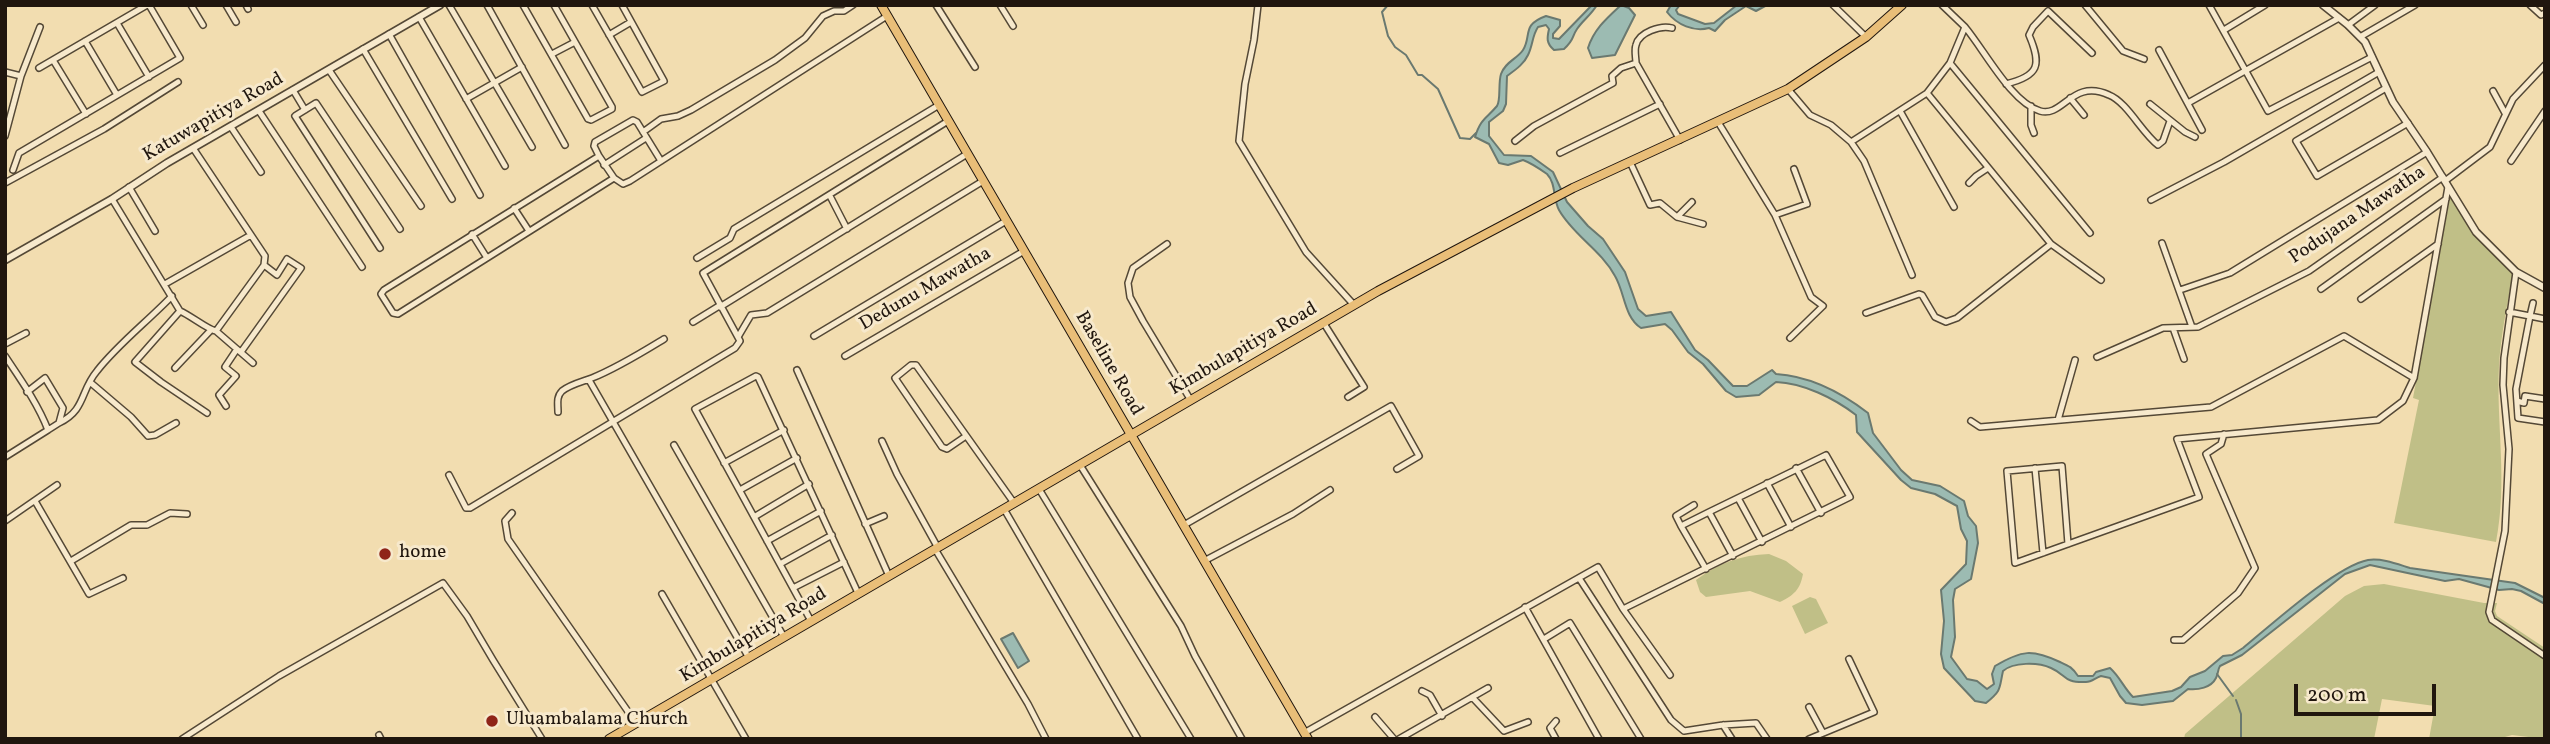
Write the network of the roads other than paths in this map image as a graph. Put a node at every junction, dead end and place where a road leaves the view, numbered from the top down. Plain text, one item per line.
1 (148, 5) edge
2 (191, 5) edge
3 (226, 5) edge
4 (440, 5) edge
5 (449, 5) edge
6 (487, 5) edge
7 (523, 5) edge
8 (554, 5) edge
9 (592, 5) edge
10 (622, 5) edge
11 (853, 5) edge
12 (881, 5) edge
13 (936, 5) edge
14 (1000, 5) edge
15 (1258, 5) edge
16 (1833, 5) edge
17 (1942, 5) edge
18 (2054, 5) edge
19 (2085, 5) edge
20 (2209, 5) edge
21 (2265, 5) edge
22 (2323, 5) edge
23 (2375, 5) edge
24 (2415, 5) edge
25 (2530, 5) edge
26 (1897, 7) edge
27 (431, 8) edge
28 (2048, 11) junction
29 (2545, 13) edge
30 (887, 16) junction
31 (419, 17) junction
32 (2339, 18) junction
33 (236, 22) dead end
34 (631, 22) junction
35 (117, 23) junction
36 (203, 25) dead end
37 (2348, 25) junction
38 (1013, 26) dead end
39 (40, 27) dead end
40 (1965, 27) junction
41 (1672, 28) dead end
42 (2224, 30) junction
43 (389, 34) junction
44 (609, 35) junction
45 (1866, 37) junction
46 (2360, 37) junction
47 (85, 41) junction
48 (575, 42) junction
49 (363, 49) junction
50 (2159, 50) dead end
51 (2092, 53) dead end
52 (552, 54) junction
53 (2372, 57) junction
54 (2144, 59) dead end
55 (53, 60) junction
56 (1636, 63) junction
57 (1950, 63) junction
58 (2545, 65) edge
59 (522, 67) junction
60 (975, 67) dead end
61 (39, 68) dead end
62 (329, 69) junction
63 (2245, 69) junction
64 (5, 72) edge
65 (2379, 72) junction
66 (21, 76) junction
67 (149, 77) junction
68 (178, 82) dead end
69 (494, 83) junction
70 (2006, 84) junction
71 (2386, 88) junction
72 (1788, 89) junction
73 (293, 90) junction
74 (2493, 92) dead end
75 (1927, 93) junction
76 (117, 95) junction
77 (2070, 98) junction
78 (466, 99) junction
79 (2188, 103) junction
80 (1660, 104) junction
81 (2150, 104) dead end
82 (939, 105) junction
83 (2031, 106) junction
84 (305, 110) junction
85 (258, 111) junction
86 (1900, 111) junction
87 (2545, 111) edge
88 (2505, 113) junction
89 (86, 114) junction
90 (2084, 115) dead end
91 (948, 121) junction
92 (2170, 121) junction
93 (1718, 122) junction
94 (2408, 123) junction
95 (231, 127) junction
96 (2202, 130) dead end
97 (2034, 133) dead end
98 (645, 135) junction
99 (5, 136) edge
100 (2195, 137) dead end
101 (1680, 140) junction
102 (1515, 141) dead end
103 (1851, 142) junction
104 (565, 145) dead end
105 (532, 147) dead end
106 (192, 148) junction
107 (2427, 152) junction
108 (1560, 153) dead end
109 (967, 154) junction
110 (598, 156) junction
111 (661, 161) junction
112 (1630, 162) junction
113 (2511, 162) dead end
114 (604, 165) junction
115 (505, 166) dead end
116 (1988, 168) junction
117 (1794, 169) dead end
118 (13, 170) dead end
119 (261, 172) dead end
120 (614, 178) junction
121 (983, 181) junction
122 (2445, 182) junction
123 (5, 183) edge
124 (1969, 183) dead end
125 (128, 187) junction
126 (480, 195) dead end
127 (830, 196) junction
128 (2446, 198) junction
129 (112, 199) junction
130 (452, 199) dead end
131 (2151, 200) dead end
132 (1692, 202) dead end
133 (421, 206) dead end
134 (1954, 207) dead end
135 (514, 208) junction
136 (1775, 215) junction
137 (1677, 217) junction
138 (1006, 220) junction
139 (1703, 224) dead end
140 (400, 229) dead end
141 (847, 229) junction
142 (529, 231) junction
143 (155, 232) dead end
144 (2090, 233) dead end
145 (472, 234) junction
146 (251, 235) junction
147 (2162, 243) dead end
148 (1167, 244) dead end
149 (2051, 244) junction
150 (2438, 244) junction
151 (380, 248) dead end
152 (1024, 251) junction
153 (487, 258) junction
154 (697, 258) dead end
155 (5, 260) edge
156 (264, 265) junction
157 (362, 267) dead end
158 (2515, 272) junction
159 (1912, 275) dead end
160 (2101, 280) dead end
161 (164, 284) junction
162 (2545, 288) edge
163 (2180, 289) junction
164 (2321, 289) dead end
165 (172, 296) junction
166 (2361, 299) dead end
167 (2533, 303) dead end
168 (1354, 305) junction
169 (720, 307) junction
170 (180, 311) junction
171 (2509, 312) junction
172 (1866, 313) dead end
173 (2530, 316) junction
174 (2545, 318) edge
175 (693, 322) dead end
176 (1323, 322) junction
177 (2192, 327) junction
178 (2173, 328) junction
179 (213, 331) junction
180 (26, 333) dead end
181 (814, 336) dead end
182 (737, 337) junction
183 (1790, 338) dead end
184 (664, 339) dead end
185 (5, 344) edge
186 (239, 350) junction
187 (5, 356) edge
188 (845, 356) dead end
189 (2097, 357) dead end
190 (2184, 359) dead end
191 (2075, 360) dead end
192 (253, 363) dead end
193 (175, 368) dead end
194 (797, 370) dead end
195 (2414, 378) junction
196 (589, 380) junction
197 (91, 383) junction
198 (27, 392) junction
199 (1348, 397) dead end
200 (1190, 399) junction
201 (2545, 399) edge
202 (2517, 401) junction
203 (226, 406) dead end
204 (558, 412) dead end
205 (207, 413) dead end
206 (2058, 420) junction
207 (611, 421) junction
208 (1971, 421) dead end
209 (2545, 422) edge
210 (59, 423) junction
211 (176, 423) dead end
212 (48, 430) junction
213 (784, 430) junction
214 (2224, 434) junction
215 (1131, 435) junction
216 (966, 436) junction
217 (882, 441) dead end
218 (674, 445) dead end
219 (5, 457) edge
220 (797, 458) junction
221 (724, 463) junction
222 (1080, 465) junction
223 (1397, 468) dead end
224 (1796, 468) junction
225 (2035, 468) junction
226 (449, 475) dead end
227 (1767, 483) junction
228 (809, 484) junction
229 (57, 485) dead end
230 (1039, 489) junction
231 (740, 491) junction
232 (1330, 491) dead end
233 (1738, 498) junction
234 (35, 501) junction
235 (1014, 503) junction
236 (1694, 505) dead end
237 (1004, 509) junction
238 (821, 511) junction
239 (1709, 512) junction
240 (512, 513) dead end
241 (1821, 513) junction
242 (187, 514) dead end
243 (884, 516) dead end
244 (754, 517) junction
245 (5, 521) edge
246 (865, 523) junction
247 (1184, 525) junction
248 (1681, 526) junction
249 (1791, 527) junction
250 (832, 535) junction
251 (767, 541) junction
252 (1762, 542) junction
253 (2068, 544) junction
254 (937, 548) junction
255 (2043, 553) junction
256 (1733, 556) junction
257 (71, 561) junction
258 (1205, 561) junction
259 (844, 562) junction
260 (780, 564) junction
261 (1706, 569) junction
262 (889, 576) junction
263 (122, 578) dead end
264 (1579, 578) junction
265 (793, 588) junction
266 (858, 593) junction
267 (662, 594) dead end
268 (1525, 607) junction
269 (1623, 608) junction
270 (811, 621) junction
271 (784, 637) junction
272 (1544, 639) junction
273 (2174, 640) dead end
274 (2545, 656) edge
275 (749, 658) junction
276 (1849, 659) dead end
277 (1670, 675) dead end
278 (710, 680) junction
279 (1488, 688) dead end
280 (1422, 691) dead end
281 (1472, 697) junction
282 (1809, 707) dead end
283 (1442, 716) junction
284 (1375, 717) dead end
285 (1556, 721) dead end
286 (1528, 722) dead end
287 (636, 723) junction
288 (1723, 724) junction
289 (1684, 731) junction
290 (1823, 733) junction
291 (1306, 736) edge
292 (182, 739) edge
293 (542, 739) edge
294 (610, 739) edge
295 (746, 739) edge
296 (1046, 739) edge
297 (1138, 739) edge
298 (1191, 739) edge
299 (1242, 739) edge
300 (1397, 739) edge
301 (1556, 739) edge
302 (1599, 739) edge
303 (1641, 739) edge
304 (1688, 739) edge
305 (1732, 739) edge
306 (1768, 739) edge
307 (1809, 739) edge

1 - 35 street
1 - 67 street
2 - 36 street
3 - 33 street
4 - 27 street, Katuwapitiya Road
5 - 69 street
6 - 59 street
7 - 52 street
8 - 48 street
9 - 44 street
10 - 34 street
11 - 98 street
12 - 30 main road, Baseline Road
13 - 60 street
14 - 38 street
15 - 168 street
16 - 45 street
17 - 40 street
18 - 28 street
19 - 54 street
20 - 42 street
21 - 42 street
22 - 32 street
23 - 37 street
24 - 46 street
25 - 29 street
26 - 45 main road, Kimbulapitiya Road
27 - 31 street, Katuwapitiya Road
28 - 51 street
28 - 70 street
30 - 82 main road, Baseline Road
30 - 111 street
31 - 43 street, Katuwapitiya Road
31 - 78 street
32 - 37 street
32 - 63 street
34 - 44 street
34 - 44 street
35 - 47 street
35 - 67 street
37 - 46 street
39 - 66 street
40 - 57 street
40 - 70 street
41 - 56 street
42 - 63 street
43 - 49 street, Katuwapitiya Road
43 - 126 street
45 - 72 main road, Kimbulapitiya Road
46 - 53 street
47 - 55 street
47 - 76 street
48 - 52 street
48 - 52 street
49 - 62 street, Katuwapitiya Road
49 - 130 street
50 - 79 street
53 - 63 street
53 - 65 street
55 - 61 street
55 - 89 street
56 - 80 street
56 - 102 street
57 - 75 street
57 - 144 street
58 - 88 street, Podujana Mawatha
59 - 69 street
59 - 104 street
62 - 73 street, Katuwapitiya Road
62 - 133 street
63 - 79 street
64 - 66 street
65 - 71 street
65 - 131 street
66 - 99 street
67 - 76 street
68 - 123 street
69 - 78 street
69 - 105 street
70 - 83 street
71 - 94 street
71 - 94 street
72 - 93 main road, Kimbulapitiya Road
72 - 103 street
73 - 84 street
73 - 85 street, Katuwapitiya Road
74 - 88 street
75 - 86 street
75 - 116 street
76 - 89 street
77 - 83 street
77 - 90 street
77 - 92 street
78 - 115 street
79 - 96 street
80 - 101 street
80 - 108 street
81 - 92 street
82 - 91 main road, Baseline Road
82 - 154 street
83 - 97 street
84 - 140 street
84 - 151 street
85 - 95 street, Katuwapitiya Road
85 - 157 street
86 - 103 street
86 - 134 street
87 - 113 street
88 - 122 street, Podujana Mawatha
89 - 118 street
91 - 109 main road, Baseline Road
91 - 127 street
92 - 100 street
93 - 101 main road, Kimbulapitiya Road
93 - 136 street
94 - 107 street
95 - 106 street, Katuwapitiya Road
95 - 119 street
98 - 110 street
98 - 111 street
98 - 114 street
101 - 112 main road, Kimbulapitiya Road
103 - 159 street
106 - 125 street, Katuwapitiya Road
106 - 146 street
107 - 122 street
107 - 163 street
109 - 121 main road, Baseline Road
109 - 141 street
110 - 114 street
110 - 135 street
111 - 120 street
112 - 137 street
112 - 168 main road, Kimbulapitiya Road
114 - 120 street
116 - 124 street
116 - 149 street
117 - 136 street
120 - 142 street
121 - 138 main road, Baseline Road
121 - 182 street
122 - 128 street
122 - 158 street
122 - 177 street, Podujana Mawatha
125 - 129 street, Katuwapitiya Road
125 - 143 street
127 - 141 street
127 - 169 street
128 - 150 street
128 - 164 street
129 - 155 street, Katuwapitiya Road
129 - 161 street
132 - 137 street
135 - 142 street
135 - 145 street
136 - 183 street
137 - 139 street
138 - 152 main road, Baseline Road
138 - 181 street
141 - 169 street
142 - 153 street
145 - 153 street
145 - 153 street
146 - 156 street
146 - 161 street
147 - 163 street
148 - 200 street
149 - 160 street
149 - 172 street
150 - 166 street
150 - 195 street
152 - 188 street, Dedunu Mawatha
152 - 215 main road, Baseline Road
156 - 179 street
156 - 186 street
158 - 162 street
158 - 171 street
161 - 165 street
163 - 177 street
165 - 170 street
165 - 197 street
167 - 173 street
168 - 176 main road, Kimbulapitiya Road
169 - 175 street
169 - 182 street
170 - 179 street
170 - 205 street
171 - 173 street
171 - 274 street
173 - 174 street
173 - 202 street
176 - 199 street
176 - 200 main road, Kimbulapitiya Road
177 - 178 street, Podujana Mawatha
178 - 189 street, Podujana Mawatha
178 - 190 street
179 - 186 street
179 - 193 street
180 - 185 street
182 - 207 street
184 - 196 street
186 - 192 street
186 - 203 street
187 - 198 street
191 - 206 street
194 - 246 street
195 - 206 street
195 - 214 street
196 - 204 street
196 - 207 street
197 - 210 street
197 - 211 street
198 - 210 street
198 - 212 street
200 - 215 main road, Kimbulapitiya Road
201 - 202 street
202 - 209 street
206 - 208 street
207 - 226 street
207 - 275 street
210 - 212 street
212 - 219 street
213 - 220 street
213 - 221 street
213 - 221 street
214 - 253 street
214 - 273 street
215 - 222 main road, Kimbulapitiya Road
215 - 247 main road, Baseline Road
216 - 216 street
216 - 235 street
217 - 254 street
218 - 271 street
220 - 228 street
220 - 231 street
221 - 231 street
222 - 230 main road, Kimbulapitiya Road
222 - 299 street
223 - 247 street
224 - 227 street
224 - 241 street
224 - 241 street
225 - 253 street
225 - 255 street
225 - 255 street
227 - 233 street
227 - 249 street
228 - 238 street
228 - 244 street
229 - 234 street
230 - 235 main road, Kimbulapitiya Road
230 - 298 street
231 - 244 street
232 - 258 street
233 - 239 street
233 - 252 street
234 - 245 street
234 - 257 street
235 - 237 main road, Kimbulapitiya Road
236 - 248 street
237 - 254 main road, Kimbulapitiya Road
237 - 297 street
238 - 250 street
238 - 251 street
239 - 248 street
239 - 256 street
240 - 287 street
241 - 249 street
242 - 257 street
243 - 246 street
244 - 251 street
246 - 262 street
247 - 258 main road, Baseline Road
248 - 261 street
249 - 252 street
250 - 259 street
250 - 260 street
251 - 260 street
252 - 256 street
253 - 255 street
254 - 262 main road, Kimbulapitiya Road
254 - 296 street
256 - 261 street
257 - 263 street
258 - 291 main road, Baseline Road
259 - 265 street
259 - 266 street
260 - 265 street
261 - 269 street
262 - 266 main road, Kimbulapitiya Road
264 - 268 street
264 - 269 street
264 - 289 street
265 - 270 street
266 - 270 main road, Kimbulapitiya Road
267 - 278 street
268 - 272 street
268 - 291 street
269 - 277 street
270 - 271 main road, Kimbulapitiya Road
271 - 275 main road, Kimbulapitiya Road
272 - 302 street
272 - 303 street
275 - 278 main road, Kimbulapitiya Road
276 - 290 street
278 - 287 main road, Kimbulapitiya Road
278 - 295 street
279 - 281 street
280 - 283 street
281 - 283 street
281 - 286 street
282 - 290 street
283 - 300 street
284 - 300 street
285 - 301 street
287 - 294 main road, Kimbulapitiya Road
288 - 289 street
288 - 305 street
288 - 306 street
289 - 304 street
290 - 307 street
292 - 293 street

